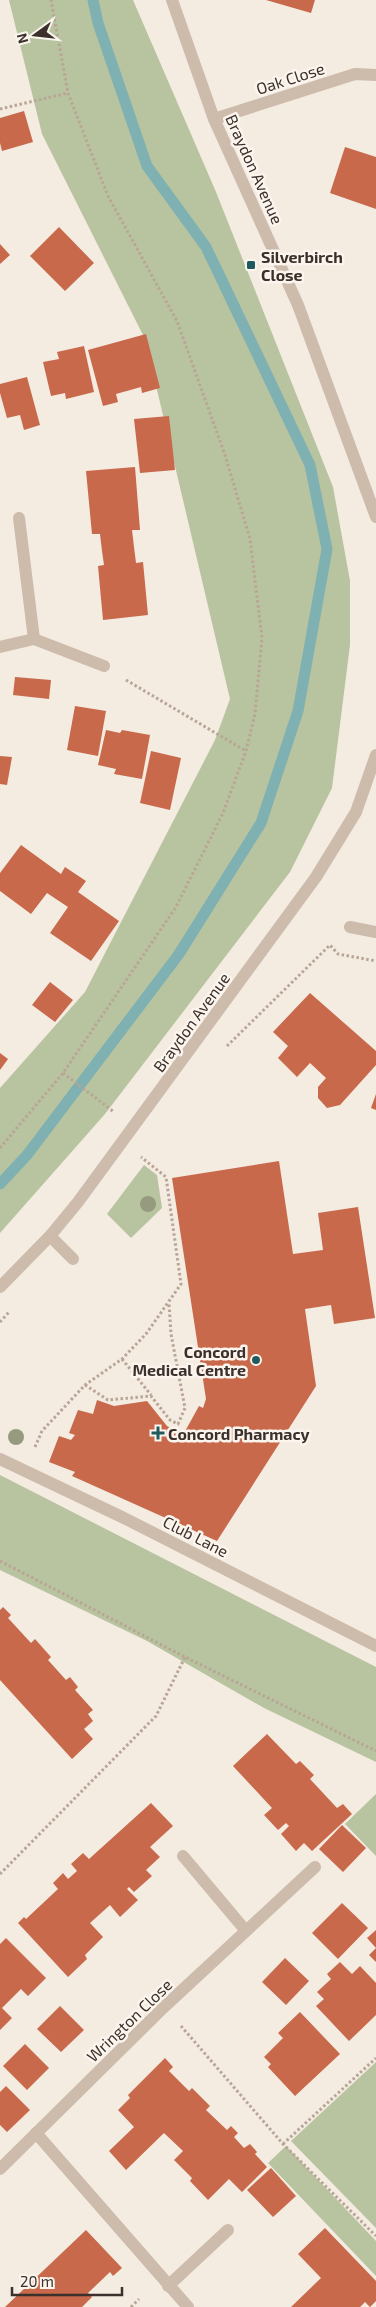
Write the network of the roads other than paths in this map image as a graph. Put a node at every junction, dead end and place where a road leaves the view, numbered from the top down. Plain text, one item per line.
1 (172, 0) edge
2 (376, 75) edge
3 (214, 119) junction
4 (372, 491) edge
5 (19, 518) dead end
6 (376, 518) edge
7 (34, 639) junction
8 (0, 648) edge
9 (104, 666) road end
10 (376, 755) edge
11 (350, 927) dead end
12 (376, 932) edge
13 (50, 1236) junction
14 (73, 1258) dead end
15 (0, 1287) edge
16 (0, 1459) edge
17 (376, 1646) edge
18 (183, 1856) dead end
19 (315, 1867) dead end
20 (246, 1931) junction
21 (36, 2133) junction
22 (0, 2169) edge
23 (228, 2230) dead end
24 (168, 2286) junction
25 (188, 2307) edge

1 - 3 street, Braydon Avenue
2 - 3 street, Oak Close
3 - 4 street, Braydon Avenue
4 - 6 street, Braydon Avenue
5 - 7 street
7 - 8 street
7 - 9 street
10 - 13 street, Braydon Avenue
11 - 12 street
13 - 14 street
13 - 15 street, Braydon Avenue
16 - 17 street, Club Lane
18 - 20 street
19 - 20 street, Wrington Close
20 - 21 street, Wrington Close
21 - 22 street, Wrington Close
21 - 24 street
23 - 24 street
24 - 25 street

